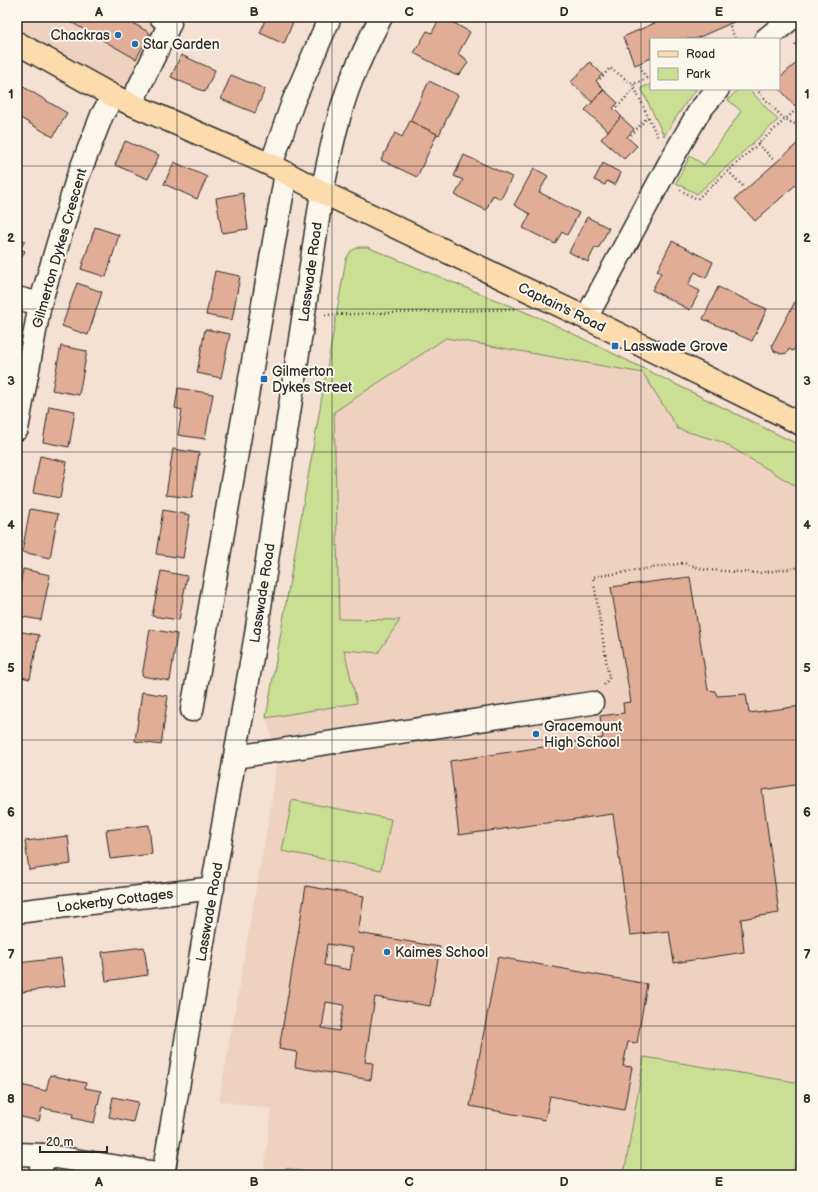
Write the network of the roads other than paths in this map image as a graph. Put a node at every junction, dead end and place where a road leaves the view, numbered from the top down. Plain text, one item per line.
1 (161, 17) edge
2 (330, 17) edge
3 (381, 17) edge
4 (793, 17) edge
5 (767, 38) edge
6 (17, 43) edge
7 (717, 90) edge
8 (122, 100) junction
9 (279, 169) junction
10 (322, 192) junction
11 (17, 298) edge
12 (40, 304) junction
13 (586, 318) junction
14 (801, 424) edge
15 (17, 429) edge
16 (592, 703) road end
17 (192, 710) dead end
18 (235, 757) junction
19 (213, 888) junction
20 (17, 912) edge
21 (17, 1154) edge
22 (41, 1165) edge
23 (163, 1174) edge

1 - 8 street, Gilmerton Dykes Crescent
2 - 9 street
3 - 10 street, Lasswade Road
4 - 5 street
6 - 8 main road
7 - 13 street
8 - 9 main road
8 - 12 street, Gilmerton Dykes Crescent
9 - 10 main road
9 - 17 street
10 - 13 main road, Captain's Road
10 - 18 street, Lasswade Road
11 - 12 street
12 - 15 street, Gilmerton Dykes Crescent
13 - 14 main road, Captain's Road
16 - 18 street
18 - 19 street, Lasswade Road
19 - 20 street, Lockerby Cottages
19 - 23 street, Lasswade Road
21 - 22 street
22 - 23 street

